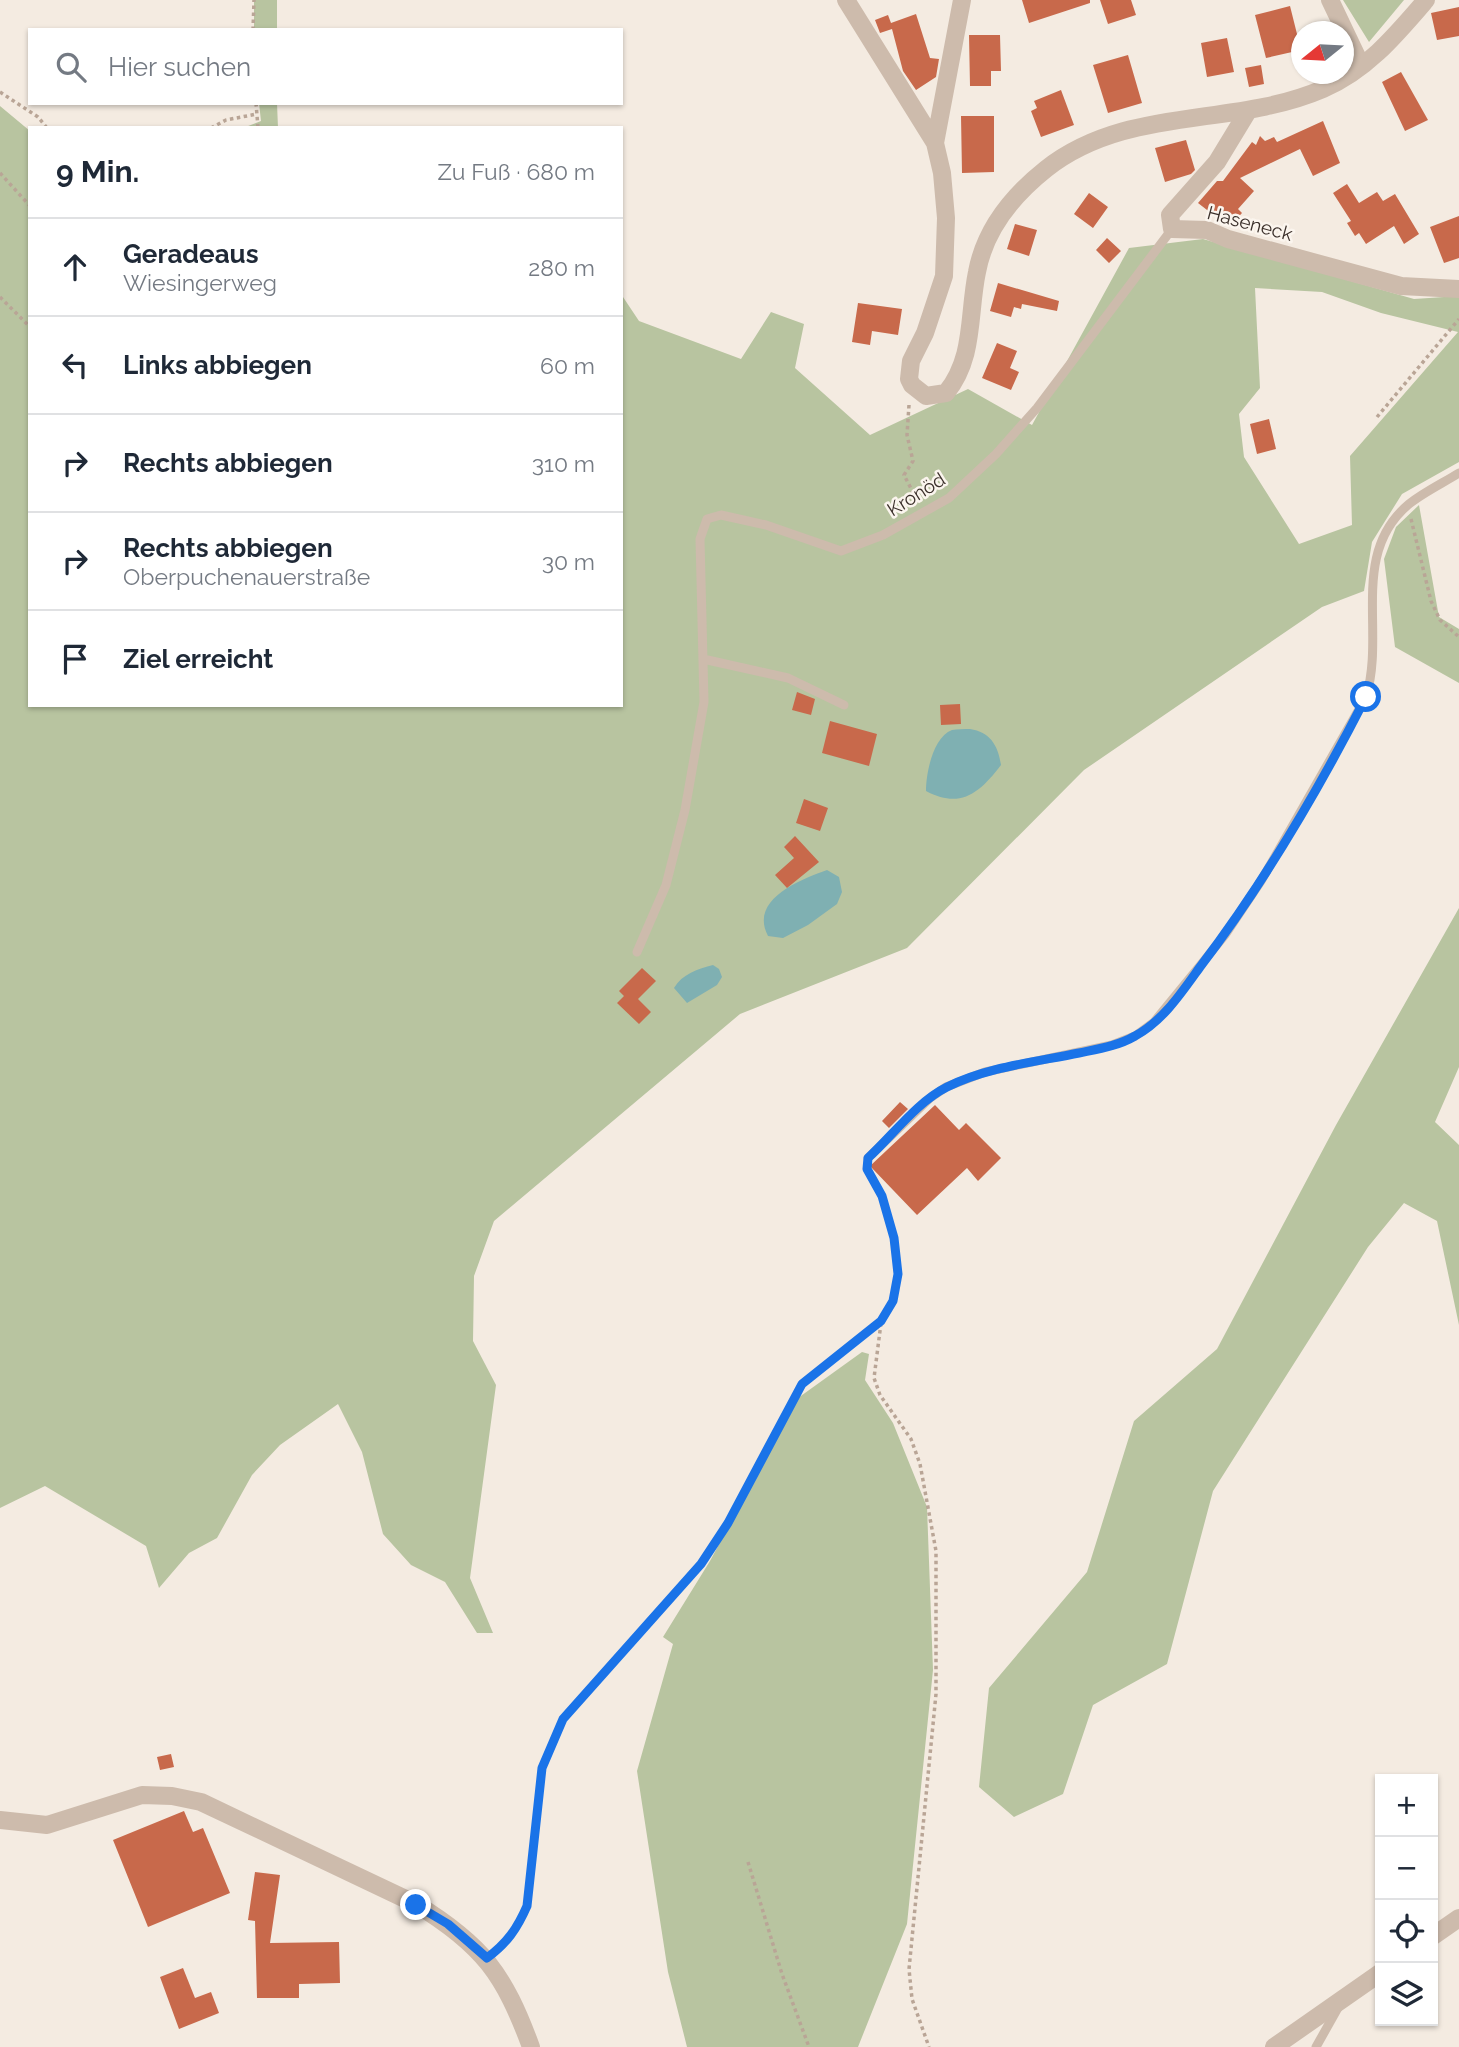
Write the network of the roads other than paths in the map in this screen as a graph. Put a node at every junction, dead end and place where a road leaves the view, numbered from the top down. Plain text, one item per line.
1 (846, 0) edge
2 (1330, 0) edge
3 (1426, 0) edge
4 (967, 1) edge
5 (1361, 65) junction
6 (1248, 111) junction
7 (934, 143) junction
8 (1172, 229) junction
9 (1459, 289) edge
10 (1459, 473) edge
11 (703, 659) junction
12 (844, 705) dead end
13 (637, 951) dead end
14 (868, 1158) road end
15 (0, 1820) edge
16 (1459, 1918) edge
17 (1438, 1933) edge
18 (1375, 1977) edge
19 (1342, 2001) junction
20 (531, 2047) edge
21 (1275, 2047) edge
22 (1316, 2047) edge

1 - 7 street
2 - 5 street
3 - 5 street
4 - 7 street
5 - 6 street
6 - 7 street
6 - 8 street, Haseneck
8 - 9 street, Haseneck
8 - 11 lane, Kronöd
10 - 14 lane
11 - 12 lane
11 - 13 lane, Kronöd
15 - 20 street
16 - 17 street
18 - 19 street
19 - 21 street
19 - 22 lane

